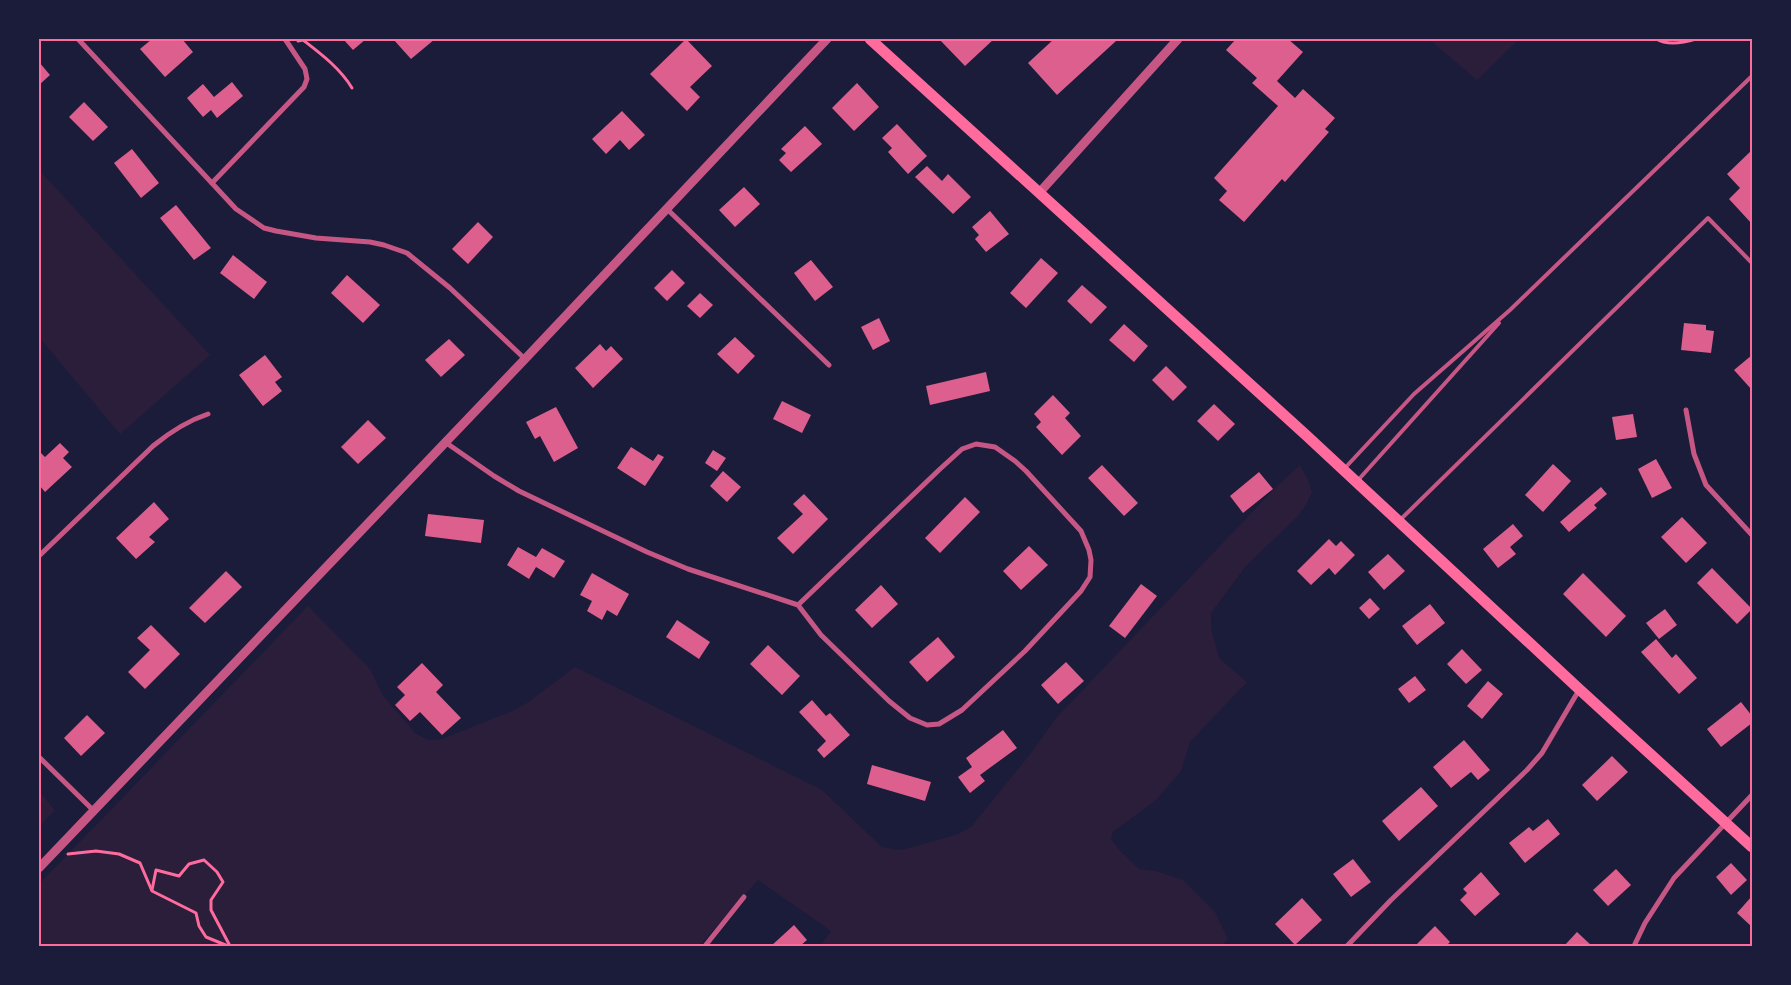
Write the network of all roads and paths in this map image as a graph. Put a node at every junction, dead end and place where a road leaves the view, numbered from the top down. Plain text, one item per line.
1 (78, 39) edge
2 (285, 39) edge
3 (827, 39) edge
4 (870, 39) edge
5 (1178, 39) edge
6 (1656, 39) edge
7 (1696, 39) edge
8 (290, 44) junction
9 (1752, 76) edge
10 (352, 88) dead end
11 (212, 183) junction
12 (1039, 194) junction
13 (667, 209) junction
14 (1752, 263) edge
15 (1510, 310) junction
16 (525, 360) junction
17 (829, 365) dead end
18 (1686, 410) dead end
19 (208, 414) dead end
20 (445, 442) junction
21 (1343, 471) junction
22 (1358, 485) junction
23 (1398, 522) junction
24 (1752, 535) edge
25 (40, 553) edge
26 (798, 605) junction
27 (1579, 690) junction
28 (39, 757) edge
29 (1752, 795) edge
30 (94, 811) junction
31 (1727, 823) junction
32 (1752, 846) edge
33 (53, 853) junction
34 (39, 868) edge
35 (152, 891) junction
36 (744, 897) dead end
37 (229, 946) edge
38 (706, 946) edge
39 (1347, 946) edge
40 (1634, 946) edge

1 - 11 street
2 - 8 street
3 - 13 street
4 - 12 main road
5 - 12 street
6 - 7 path
8 - 10 path
8 - 11 street
9 - 15 lane
11 - 16 street
12 - 21 main road
13 - 16 street
13 - 17 street
14 - 23 lane
15 - 21 lane
15 - 22 lane
16 - 20 street
18 - 24 street
19 - 25 street
20 - 26 street
20 - 30 street
21 - 22 main road
22 - 23 main road
23 - 27 main road
26 - 26 street
27 - 31 main road
27 - 39 street
28 - 30 street
29 - 31 street
30 - 33 street
31 - 32 main road
31 - 40 street
33 - 34 street
33 - 35 path
35 - 37 path
35 - 37 path
36 - 38 street

